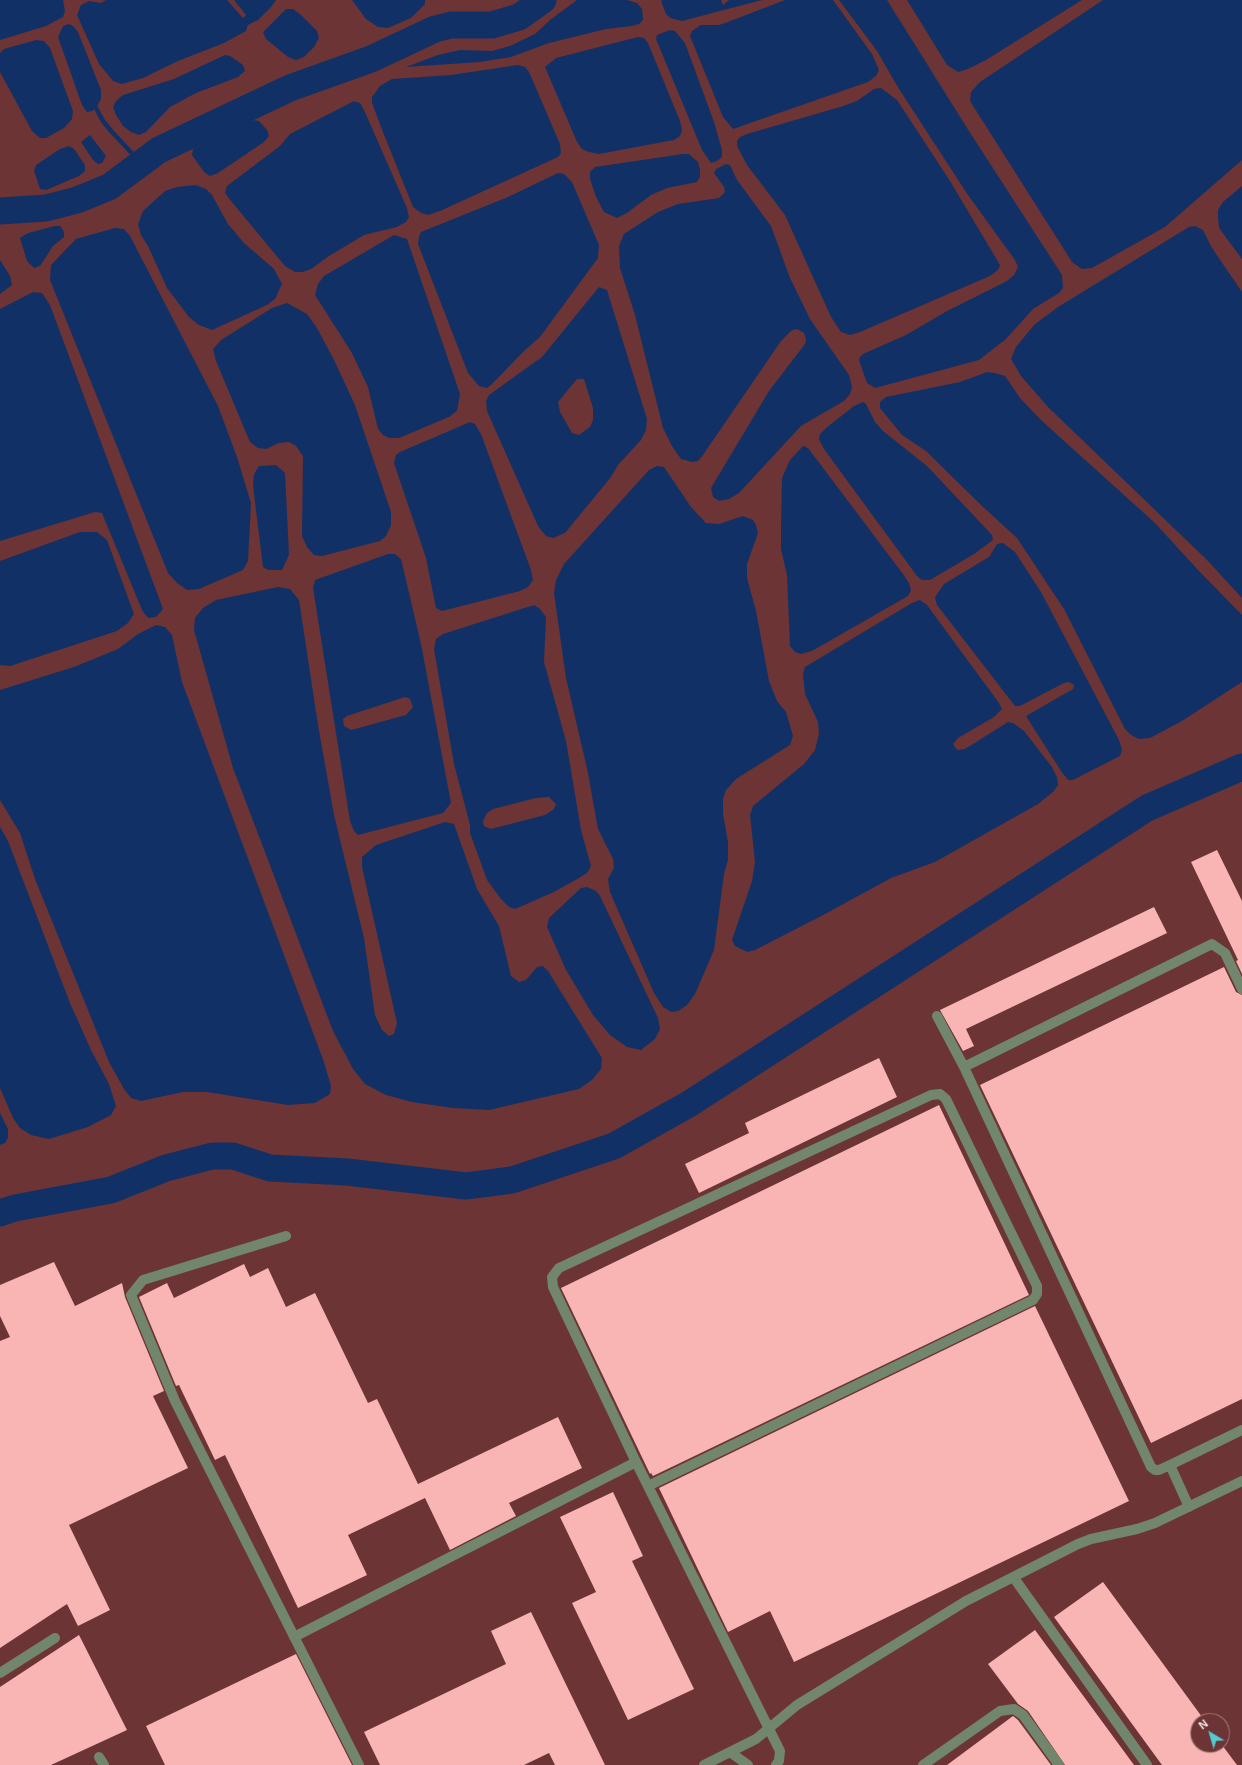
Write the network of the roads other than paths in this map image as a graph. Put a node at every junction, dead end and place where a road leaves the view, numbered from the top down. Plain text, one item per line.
1 (1242, 989) edge
2 (937, 1016) dead end
3 (964, 1067) junction
4 (286, 1236) dead end
5 (1242, 1430) edge
6 (636, 1462) junction
7 (1166, 1467) junction
8 (1242, 1481) edge
9 (648, 1486) junction
10 (1189, 1507) junction
11 (1014, 1578) junction
12 (294, 1637) junction
13 (54, 1638) dead end
14 (0, 1673) edge
15 (770, 1729) junction
16 (730, 1752) junction
17 (359, 1765) edge
18 (704, 1765) edge
19 (748, 1765) edge
20 (776, 1765) edge
21 (923, 1765) edge
22 (1059, 1765) edge
23 (1148, 1765) edge

1 - 3 street
2 - 3 street
3 - 7 street
4 - 12 street
5 - 7 street
6 - 9 street
6 - 9 street
6 - 12 street
7 - 10 street
8 - 10 street
9 - 15 street
10 - 11 street
11 - 15 street
11 - 23 street
12 - 17 street
13 - 14 street
15 - 16 street
15 - 20 street
16 - 18 street
16 - 19 street
21 - 22 street

